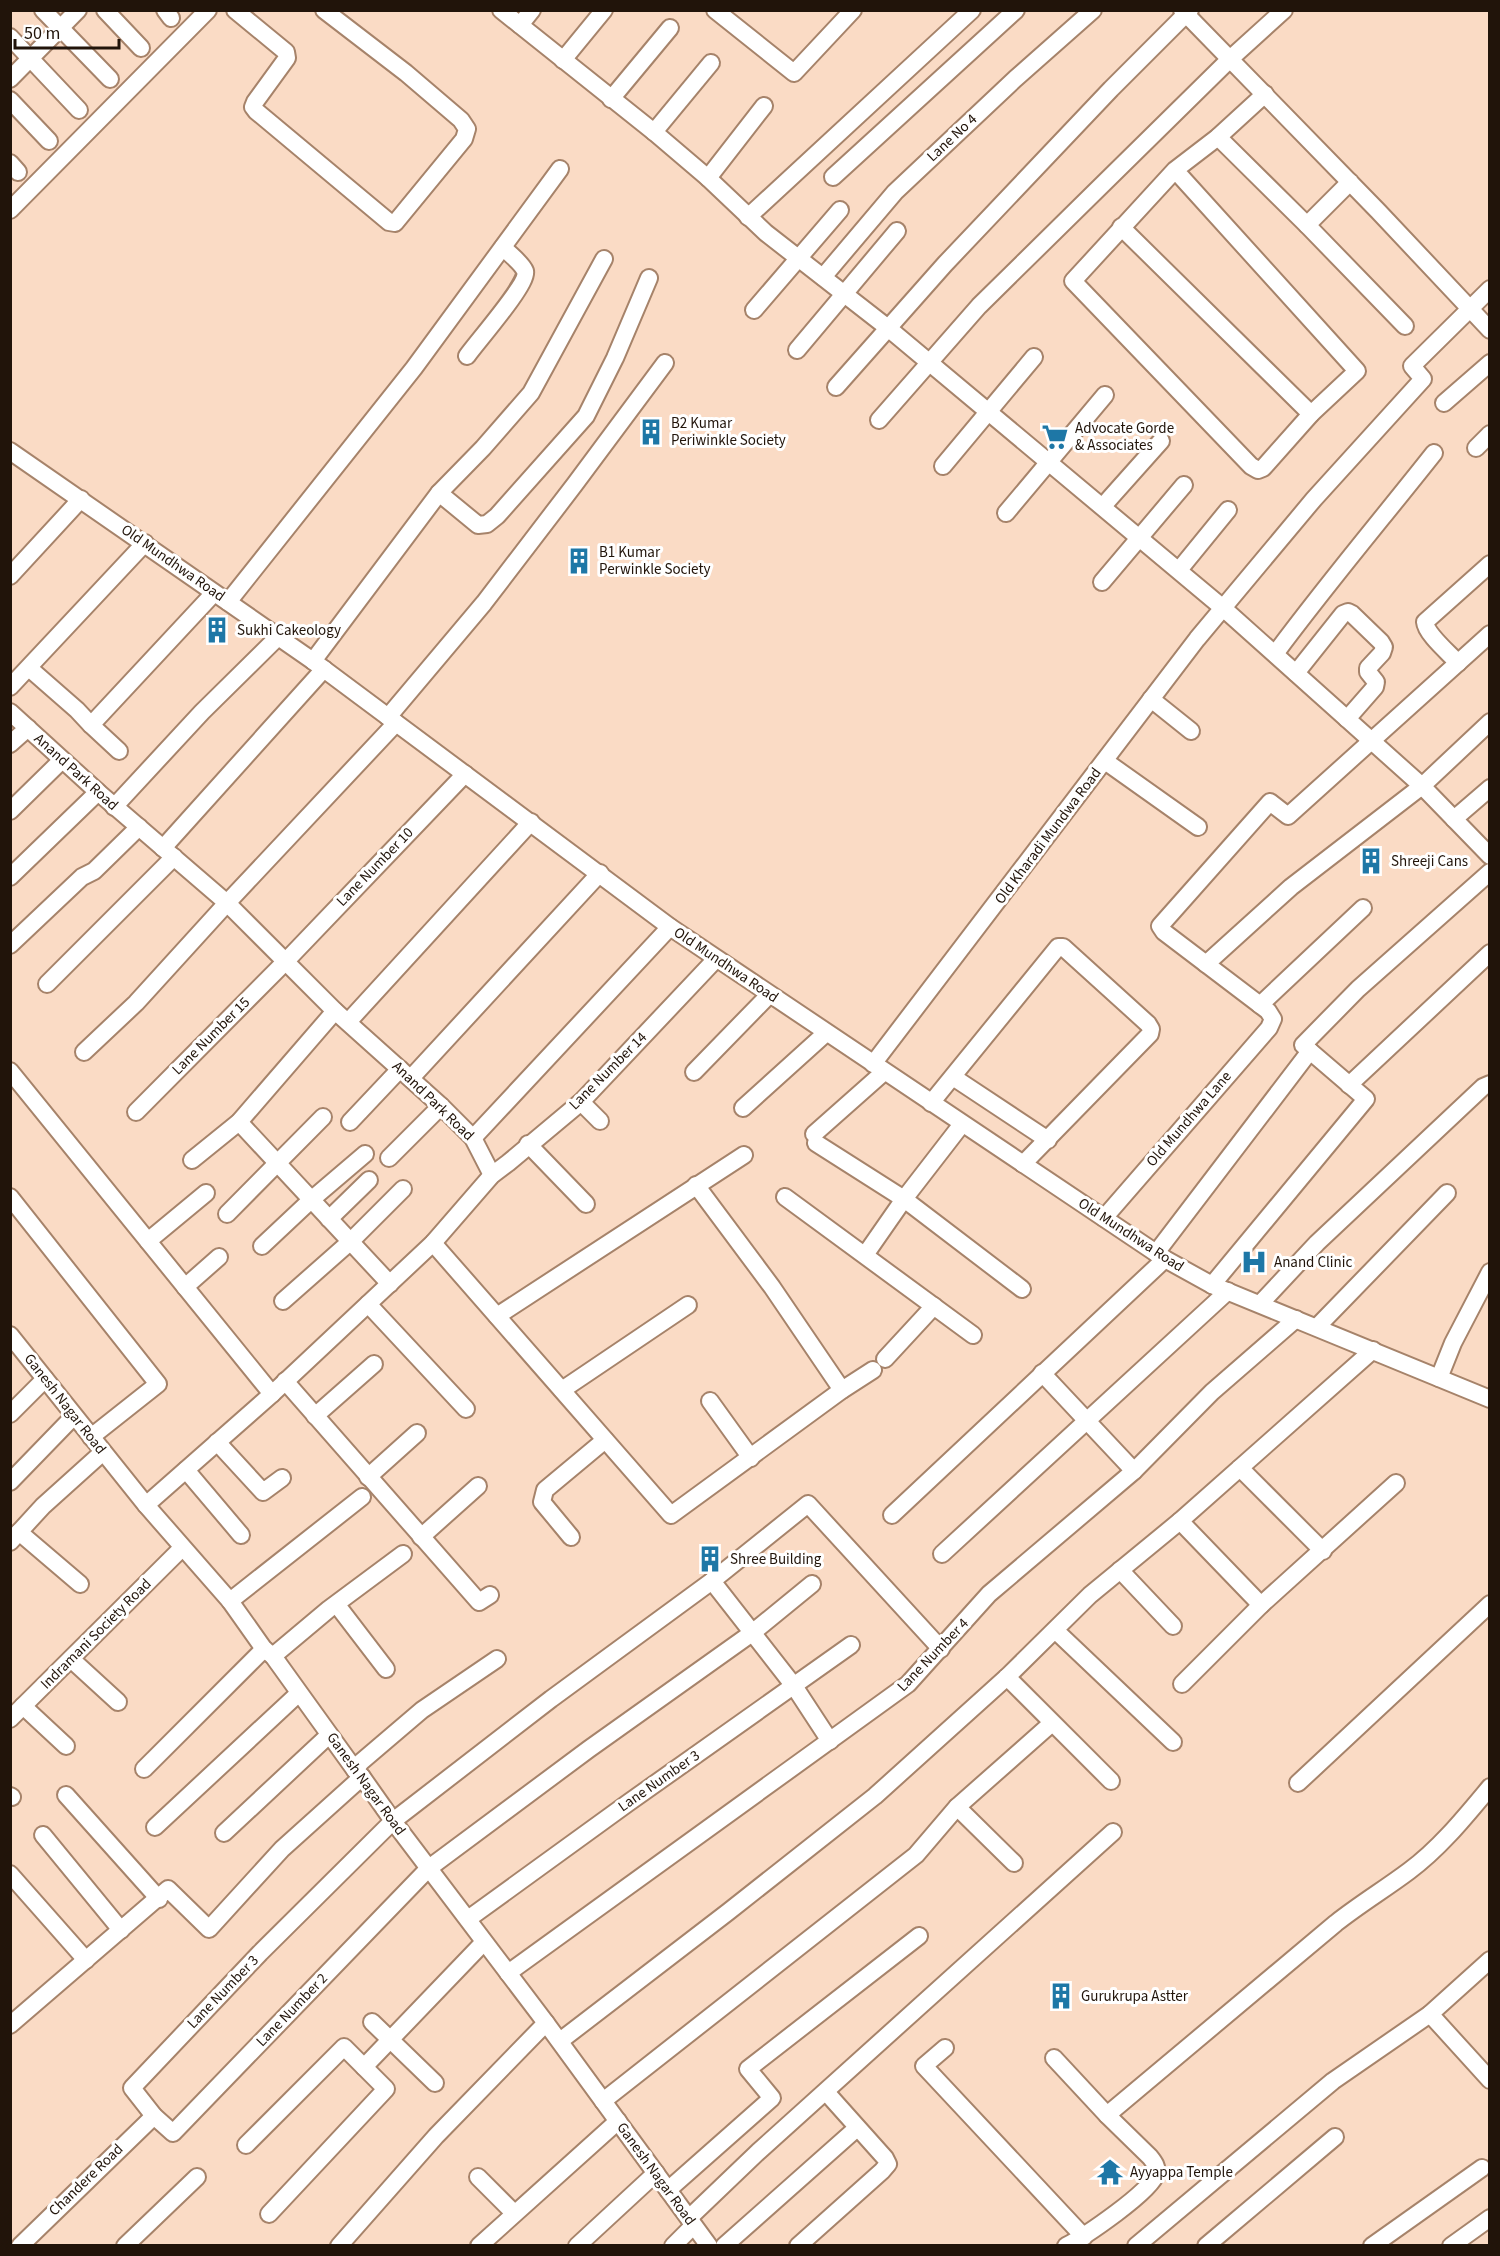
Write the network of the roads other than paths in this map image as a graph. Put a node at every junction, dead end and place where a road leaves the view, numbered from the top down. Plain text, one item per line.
1 (43, 10) edge
2 (78, 10) edge
3 (105, 10) edge
4 (208, 10) edge
5 (235, 10) edge
6 (324, 10) edge
7 (501, 10) edge
8 (532, 10) edge
9 (604, 10) edge
10 (715, 10) edge
11 (853, 10) edge
12 (972, 10) edge
13 (1016, 10) edge
14 (1092, 10) edge
15 (1284, 10) edge
16 (1186, 12) edge
17 (520, 26) junction
18 (62, 27) junction
19 (670, 28) dead end
20 (10, 37) edge
21 (141, 48) dead end
22 (31, 58) junction
23 (1230, 59) junction
24 (563, 60) junction
25 (711, 63) dead end
26 (10, 79) edge
27 (110, 79) dead end
28 (1265, 94) junction
29 (611, 99) junction
30 (10, 100) edge
31 (764, 106) dead end
32 (79, 110) dead end
33 (654, 132) junction
34 (1218, 137) junction
35 (49, 141) dead end
36 (561, 169) dead end
37 (1174, 170) junction
38 (833, 177) dead end
39 (708, 178) junction
40 (1350, 182) junction
41 (10, 210) edge
42 (840, 210) dead end
43 (748, 217) junction
44 (1307, 225) junction
45 (1121, 227) junction
46 (897, 231) dead end
47 (503, 247) junction
48 (799, 258) junction
49 (604, 259) dead end
50 (823, 277) junction
51 (650, 278) dead end
52 (1490, 289) edge
53 (844, 294) junction
54 (1469, 308) junction
55 (754, 310) dead end
56 (1406, 326) dead end
57 (888, 328) junction
58 (1490, 330) edge
59 (796, 350) dead end
60 (467, 356) dead end
61 (1034, 357) dead end
62 (665, 363) dead end
63 (930, 363) junction
64 (1490, 363) edge
65 (836, 387) dead end
66 (1105, 396) dead end
67 (1444, 403) dead end
68 (988, 412) junction
69 (1311, 414) junction
70 (879, 420) dead end
71 (1490, 434) edge
72 (1161, 441) dead end
73 (1476, 448) dead end
74 (10, 451) edge
75 (1434, 453) dead end
76 (1049, 463) junction
77 (944, 466) dead end
78 (1184, 485) dead end
79 (440, 493) junction
80 (81, 499) junction
81 (1103, 506) junction
82 (1228, 510) dead end
83 (1006, 513) dead end
84 (1140, 537) junction
85 (145, 543) junction
86 (1490, 564) edge
87 (1179, 570) junction
88 (10, 576) edge
89 (1102, 582) dead end
90 (214, 593) junction
91 (228, 602) junction
92 (1223, 608) junction
93 (1490, 634) edge
94 (278, 637) junction
95 (1275, 654) junction
96 (1458, 663) junction
97 (318, 665) junction
98 (29, 668) junction
99 (1296, 673) junction
100 (10, 687) edge
101 (1151, 699) junction
102 (10, 712) edge
103 (1347, 719) junction
104 (392, 720) junction
105 (1490, 722) edge
106 (91, 725) junction
107 (27, 728) junction
108 (1191, 731) dead end
109 (1370, 740) junction
110 (10, 744) edge
111 (119, 751) dead end
112 (62, 760) junction
113 (1105, 761) junction
114 (465, 774) junction
115 (1422, 786) junction
116 (1490, 788) edge
117 (98, 792) junction
118 (114, 807) junction
119 (10, 811) edge
120 (1454, 819) junction
121 (531, 822) junction
122 (1198, 826) dead end
123 (139, 828) junction
124 (168, 853) junction
125 (1490, 856) edge
126 (1490, 872) edge
127 (600, 873) junction
128 (10, 877) edge
129 (226, 903) junction
130 (1363, 908) dead end
131 (670, 927) junction
132 (10, 945) edge
133 (1490, 953) edge
134 (716, 959) junction
135 (286, 961) junction
136 (1206, 964) junction
137 (47, 984) dead end
138 (769, 995) junction
139 (1260, 1005) junction
140 (335, 1011) junction
141 (348, 1022) junction
142 (826, 1033) junction
143 (1310, 1051) junction
144 (84, 1052) dead end
145 (878, 1068) junction
146 (10, 1071) edge
147 (694, 1072) dead end
148 (405, 1074) junction
149 (953, 1077) junction
150 (1490, 1084) edge
151 (1349, 1085) junction
152 (581, 1102) junction
153 (932, 1103) junction
154 (441, 1106) junction
155 (743, 1108) dead end
156 (136, 1112) dead end
157 (323, 1117) dead end
158 (600, 1121) dead end
159 (239, 1122) junction
160 (350, 1122) dead end
161 (962, 1124) junction
162 (473, 1138) junction
163 (1048, 1140) junction
164 (528, 1144) junction
165 (365, 1154) dead end
166 (744, 1155) dead end
167 (389, 1158) dead end
168 (192, 1160) dead end
169 (277, 1163) junction
170 (1023, 1164) junction
171 (492, 1175) junction
172 (369, 1180) dead end
173 (696, 1185) junction
174 (403, 1189) dead end
175 (206, 1193) dead end
176 (1447, 1193) dead end
177 (10, 1197) edge
178 (785, 1197) dead end
179 (904, 1198) junction
180 (311, 1200) junction
181 (586, 1204) dead end
182 (227, 1214) dead end
183 (1104, 1218) junction
184 (330, 1219) junction
185 (148, 1240) junction
186 (351, 1241) junction
187 (433, 1243) junction
188 (262, 1246) dead end
189 (865, 1255) junction
190 (1161, 1256) junction
191 (219, 1257) dead end
192 (1490, 1272) edge
193 (390, 1284) junction
194 (1212, 1285) junction
195 (185, 1287) junction
196 (1022, 1289) dead end
197 (1228, 1291) junction
198 (283, 1301) dead end
199 (369, 1304) junction
200 (1260, 1304) junction
201 (688, 1305) dead end
202 (934, 1306) junction
203 (497, 1316) junction
204 (1296, 1319) junction
205 (1317, 1327) junction
206 (973, 1335) dead end
207 (12, 1339) edge
208 (1373, 1350) junction
209 (375, 1364) dead end
210 (1042, 1373) junction
211 (45, 1378) junction
212 (1439, 1378) junction
213 (285, 1381) junction
214 (562, 1390) junction
215 (842, 1390) junction
216 (272, 1394) junction
217 (1490, 1399) edge
218 (710, 1401) dead end
219 (466, 1409) dead end
220 (10, 1414) edge
221 (74, 1416) junction
222 (315, 1416) junction
223 (1087, 1421) junction
224 (417, 1433) dead end
225 (91, 1437) junction
226 (605, 1440) junction
227 (217, 1442) junction
228 (103, 1452) junction
229 (751, 1458) junction
230 (1240, 1468) junction
231 (186, 1470) junction
232 (1134, 1471) junction
233 (368, 1477) junction
234 (282, 1478) dead end
235 (10, 1482) edge
236 (1396, 1483) dead end
237 (478, 1486) dead end
238 (362, 1497) dead end
239 (146, 1506) junction
240 (892, 1515) dead end
241 (1180, 1521) junction
242 (241, 1535) dead end
243 (15, 1537) edge
244 (421, 1537) junction
245 (571, 1537) dead end
246 (182, 1548) junction
247 (1323, 1551) junction
248 (403, 1554) dead end
249 (942, 1554) dead end
250 (1120, 1570) junction
251 (712, 1581) junction
252 (80, 1584) dead end
253 (812, 1584) dead end
254 (490, 1595) dead end
255 (230, 1601) junction
256 (1490, 1604) edge
257 (337, 1605) junction
258 (1261, 1605) junction
259 (1173, 1626) dead end
260 (1055, 1630) junction
261 (753, 1633) junction
262 (851, 1645) dead end
263 (941, 1649) junction
264 (269, 1652) junction
265 (71, 1659) junction
266 (497, 1659) dead end
267 (386, 1669) dead end
268 (1007, 1677) junction
269 (1182, 1684) dead end
270 (794, 1686) junction
271 (299, 1693) junction
272 (118, 1702) dead end
273 (23, 1706) junction
274 (10, 1719) edge
275 (1052, 1723) junction
276 (329, 1735) junction
277 (830, 1741) junction
278 (1173, 1742) dead end
279 (66, 1746) dead end
280 (144, 1768) dead end
281 (358, 1774) junction
282 (1110, 1781) dead end
283 (1298, 1783) dead end
284 (1490, 1787) edge
285 (66, 1794) dead end
286 (957, 1807) junction
287 (393, 1821) junction
288 (155, 1827) dead end
289 (1113, 1832) dead end
290 (224, 1833) dead end
291 (43, 1835) dead end
292 (1014, 1863) dead end
293 (429, 1868) junction
294 (10, 1874) edge
295 (159, 1899) junction
296 (468, 1919) junction
297 (122, 1930) junction
298 (919, 1936) dead end
299 (484, 1942) junction
300 (86, 1960) junction
301 (1490, 1960) edge
302 (508, 1973) junction
303 (1430, 2014) junction
304 (372, 2022) dead end
305 (546, 2023) junction
306 (10, 2025) edge
307 (391, 2039) junction
308 (560, 2041) junction
309 (945, 2048) dead end
310 (1054, 2058) dead end
311 (364, 2067) junction
312 (1490, 2080) edge
313 (435, 2082) dead end
314 (826, 2092) junction
315 (603, 2101) junction
316 (1107, 2115) junction
317 (154, 2116) junction
318 (618, 2121) junction
319 (857, 2128) junction
320 (1335, 2137) dead end
321 (246, 2145) dead end
322 (1482, 2168) dead end
323 (656, 2173) junction
324 (197, 2177) dead end
325 (478, 2177) dead end
326 (668, 2190) junction
327 (514, 2213) junction
328 (269, 2214) dead end
329 (1490, 2218) edge
330 (691, 2222) junction
331 (1084, 2236) junction
332 (20, 2246) edge
333 (125, 2246) edge
334 (339, 2246) edge
335 (479, 2246) edge
336 (577, 2246) edge
337 (673, 2246) edge
338 (709, 2246) edge
339 (724, 2246) edge
340 (798, 2246) edge
341 (1066, 2246) edge
342 (1136, 2246) edge
343 (1206, 2246) edge
344 (1372, 2246) edge
345 (1450, 2246) edge

1 - 18 street
2 - 18 street
3 - 21 street
4 - 41 street
5 - 6 street
7 - 17 street
8 - 17 street
9 - 24 street
10 - 11 street
12 - 43 street
13 - 38 street
14 - 50 street, Lane No 4
15 - 23 street
16 - 23 street
16 - 57 street
17 - 24 street
18 - 22 street
18 - 27 street
19 - 29 street
20 - 22 street
22 - 26 street
22 - 32 street
23 - 28 street
23 - 63 street
24 - 29 street
25 - 33 street
28 - 34 street
28 - 40 street
29 - 33 street
30 - 35 street
31 - 39 street
33 - 39 street
34 - 37 street
34 - 44 street
36 - 47 street
37 - 45 street
37 - 69 street
39 - 43 street
40 - 44 street
40 - 54 street
42 - 48 street
43 - 48 street
44 - 56 street
45 - 69 street
45 - 69 street
46 - 53 street
47 - 60 street
47 - 91 street
48 - 50 street
48 - 55 street
49 - 79 street
50 - 53 street
51 - 79 street
52 - 54 street
53 - 57 street
53 - 59 street
54 - 58 street
54 - 92 street, Old Kharadi Mundwa Road
57 - 63 street
57 - 65 street
61 - 68 street
62 - 104 street
63 - 68 street
63 - 70 street
64 - 67 street
66 - 76 street
68 - 76 street
68 - 77 street
71 - 73 street
72 - 81 street
74 - 80 street, Old Mundhwa Road
75 - 95 street
76 - 81 street
76 - 83 street
78 - 84 street
79 - 97 street
80 - 85 street, Old Mundhwa Road
80 - 88 street
81 - 84 street
82 - 87 street
84 - 87 street
84 - 89 street
85 - 90 street, Old Mundhwa Road
85 - 98 street
86 - 96 street
87 - 92 street
90 - 91 street, Old Mundhwa Road
90 - 106 street
91 - 94 street, Old Mundhwa Road
92 - 95 street
92 - 101 street, Old Kharadi Mundwa Road
93 - 96 street
94 - 97 street, Old Mundhwa Road
94 - 118 street
95 - 99 street
96 - 109 street
97 - 104 street, Old Mundhwa Road
97 - 124 street
98 - 100 street
98 - 106 street
99 - 103 street
99 - 103 street
101 - 108 street
101 - 113 street, Old Kharadi Mundwa Road
102 - 107 street, Anand Park Road
103 - 109 street
104 - 114 street, Old Mundhwa Road
104 - 129 street
105 - 115 street
106 - 111 street
107 - 110 street
107 - 112 street, Anand Park Road
109 - 115 street
109 - 136 street
112 - 117 street, Anand Park Road
112 - 119 street
113 - 122 street
113 - 145 street, Old Kharadi Mundwa Road
114 - 121 street, Old Mundhwa Road
114 - 135 street, Lane Number 10
115 - 120 street
115 - 136 street
116 - 120 street
117 - 118 street, Anand Park Road
117 - 128 street
118 - 123 street, Anand Park Road
120 - 125 street
121 - 127 street, Old Mundhwa Road
121 - 141 street
123 - 124 street, Anand Park Road
123 - 132 street
124 - 129 street, Anand Park Road
124 - 137 street
126 - 143 street
127 - 131 street, Old Mundhwa Road
127 - 148 street
129 - 135 street, Anand Park Road
129 - 144 street
130 - 139 street
131 - 134 street, Old Mundhwa Road
131 - 162 street
133 - 151 street
134 - 138 street, Old Mundhwa Road
134 - 152 street, Lane Number 14
135 - 140 street, Anand Park Road
135 - 156 street, Lane Number 15
136 - 139 street
138 - 142 street, Old Mundhwa Road
138 - 147 street
139 - 183 street, Old Mundhwa Lane
140 - 141 street, Anand Park Road
140 - 159 street
141 - 148 street, Anand Park Road
142 - 145 street, Old Mundhwa Road
142 - 155 street
143 - 151 street
143 - 190 street
145 - 153 street, Old Mundhwa Road
145 - 179 street, Old Kharadi Mundwa Road
146 - 185 street
148 - 154 street, Anand Park Road
148 - 160 street
149 - 153 street
149 - 163 street
149 - 163 street
150 - 200 street
151 - 194 street
152 - 158 street
152 - 164 street, Lane Number 14
153 - 161 street, Old Mundhwa Road
154 - 162 street, Anand Park Road
154 - 167 street
157 - 169 street
159 - 168 street
159 - 169 street
161 - 170 street, Old Mundhwa Road
161 - 179 street
162 - 171 street, Anand Park Road
163 - 170 street
164 - 171 street, Lane Number 14
164 - 181 street
165 - 180 street
166 - 173 street
169 - 180 street
169 - 182 street
170 - 183 street, Old Mundhwa Road
171 - 187 street
172 - 184 street
173 - 203 street
173 - 215 street
174 - 186 street
175 - 185 street
176 - 205 street
177 - 225 street
178 - 189 street
179 - 189 street
179 - 196 street
180 - 184 street
180 - 188 street
183 - 190 street, Old Mundhwa Road
184 - 186 street
185 - 195 street
186 - 193 street
186 - 198 street
187 - 193 street
187 - 203 street
189 - 202 street
190 - 194 street, Old Mundhwa Road
190 - 210 street
191 - 195 street
192 - 212 street
193 - 199 street
194 - 197 street, Old Mundhwa Road
195 - 216 street
197 - 200 street, Old Mundhwa Road
197 - 223 street
199 - 213 street
199 - 219 street
200 - 204 street, Old Mundhwa Road
201 - 214 street
202 - 206 street
202 - 215 street
203 - 214 street
204 - 205 street, Old Mundhwa Road
204 - 232 street, Lane Number 4
205 - 208 street, Old Mundhwa Road
207 - 211 street, Ganesh Nagar Road
208 - 212 street, Old Mundhwa Road
208 - 230 street
209 - 222 street
210 - 223 street
210 - 240 street
211 - 220 street
211 - 221 street, Ganesh Nagar Road
212 - 217 street, Old Mundhwa Road
213 - 216 street
213 - 222 street
214 - 226 street
215 - 229 street
216 - 227 street
218 - 229 street
221 - 225 street, Ganesh Nagar Road
221 - 235 street
222 - 233 street
223 - 232 street
223 - 249 street
224 - 233 street
225 - 228 street, Ganesh Nagar Road
226 - 229 street
226 - 245 street
227 - 231 street
227 - 234 street
228 - 239 street, Ganesh Nagar Road
228 - 243 street
230 - 241 street
230 - 247 street
231 - 239 street
231 - 242 street
232 - 263 street, Lane Number 4
233 - 244 street
236 - 247 street
237 - 244 street
238 - 255 street
239 - 246 street, Ganesh Nagar Road
241 - 250 street
241 - 258 street
243 - 252 street
244 - 254 street
246 - 255 street, Ganesh Nagar Road
246 - 265 street, Indramani Society Road
247 - 258 street
248 - 257 street
250 - 259 street
250 - 260 street
251 - 261 street
251 - 263 street
251 - 287 street
253 - 261 street
255 - 264 street, Ganesh Nagar Road
256 - 283 street
257 - 264 street
257 - 267 street
258 - 269 street
260 - 268 street
260 - 278 street
261 - 270 street
261 - 293 street
262 - 270 street, Lane Number 3
263 - 277 street, Lane Number 4
264 - 271 street, Ganesh Nagar Road
264 - 280 street
265 - 272 street
265 - 273 street, Indramani Society Road
266 - 281 street
268 - 275 street
268 - 308 street
270 - 277 street
270 - 296 street, Lane Number 3
271 - 276 street, Ganesh Nagar Road
271 - 288 street
273 - 274 street, Indramani Society Road
273 - 279 street
275 - 282 street
275 - 286 street
276 - 281 street, Ganesh Nagar Road
276 - 290 street
277 - 302 street, Lane Number 4
281 - 287 street, Ganesh Nagar Road
281 - 295 street
284 - 316 street
285 - 295 street
286 - 292 street
286 - 315 street
287 - 293 street, Ganesh Nagar Road
287 - 317 street, Lane Number 3
289 - 314 street
291 - 297 street
293 - 296 street, Ganesh Nagar Road
293 - 317 street, Lane Number 2
294 - 300 street
295 - 297 street
296 - 299 street, Ganesh Nagar Road
297 - 300 street
298 - 326 street
299 - 302 street, Ganesh Nagar Road
299 - 307 street
300 - 306 street
301 - 303 street
302 - 305 street, Ganesh Nagar Road
303 - 312 street
303 - 342 street
304 - 307 street
305 - 308 street, Ganesh Nagar Road
305 - 334 street
307 - 311 street
307 - 313 street
308 - 315 street, Ganesh Nagar Road
309 - 331 street
310 - 316 street
311 - 321 street
311 - 328 street
314 - 319 street
314 - 330 street
315 - 318 street, Ganesh Nagar Road
316 - 331 street
317 - 332 street, Chandere Road
318 - 323 street, Ganesh Nagar Road
318 - 327 street
319 - 339 street
319 - 340 street
320 - 343 street
322 - 344 street
323 - 326 street, Ganesh Nagar Road
323 - 336 street
324 - 333 street
325 - 327 street
326 - 330 street, Ganesh Nagar Road
327 - 335 street
329 - 345 street
330 - 337 street
330 - 338 street, Ganesh Nagar Road
331 - 341 street

